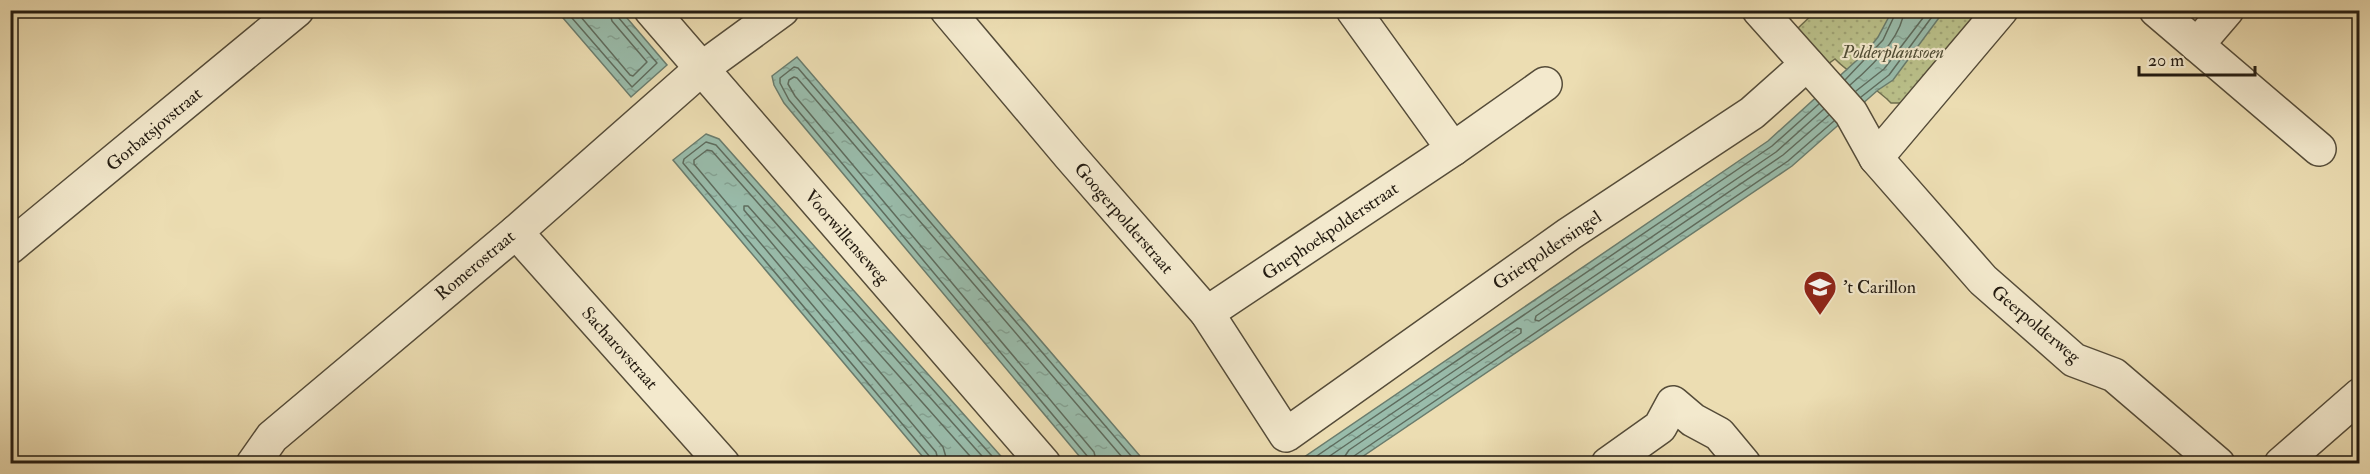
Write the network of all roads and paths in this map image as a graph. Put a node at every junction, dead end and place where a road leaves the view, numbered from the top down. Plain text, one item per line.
1 (297, 10) edge
2 (651, 10) edge
3 (782, 10) edge
4 (947, 10) edge
5 (1353, 10) edge
6 (1759, 10) edge
7 (2001, 10) edge
8 (2156, 10) edge
9 (2227, 10) edge
10 (2197, 45) junction
11 (1807, 64) junction
12 (701, 69) junction
13 (1545, 84) dead end
14 (1453, 149) junction
15 (2319, 149) dead end
16 (1876, 158) junction
17 (516, 232) junction
18 (10, 247) edge
19 (1207, 313) junction
20 (2360, 395) edge
21 (1286, 435) joint
22 (253, 464) edge
23 (723, 464) edge
24 (1044, 464) edge
25 (1608, 464) edge
26 (1744, 464) edge
27 (2218, 464) edge
28 (2281, 464) edge

1 - 18 street, Gorbatsjovstraat
2 - 12 street, Voorwillenseweg
3 - 12 street, Romerostraat
4 - 19 street, Googerpolderstraat
5 - 14 street
6 - 11 street
7 - 16 street
8 - 10 street
9 - 10 street
10 - 15 street
11 - 16 street, Geerpolderweg
11 - 21 street, Grietpoldersingel
12 - 17 street, Romerostraat
12 - 24 street, Voorwillenseweg
13 - 14 street, Gnephoekpolderstraat
14 - 19 street, Gnephoekpolderstraat
16 - 27 street, Geerpolderweg
17 - 22 street, Romerostraat
17 - 23 street, Sacharovstraat
19 - 21 street, Googerpolderstraat
20 - 28 street
25 - 26 street

